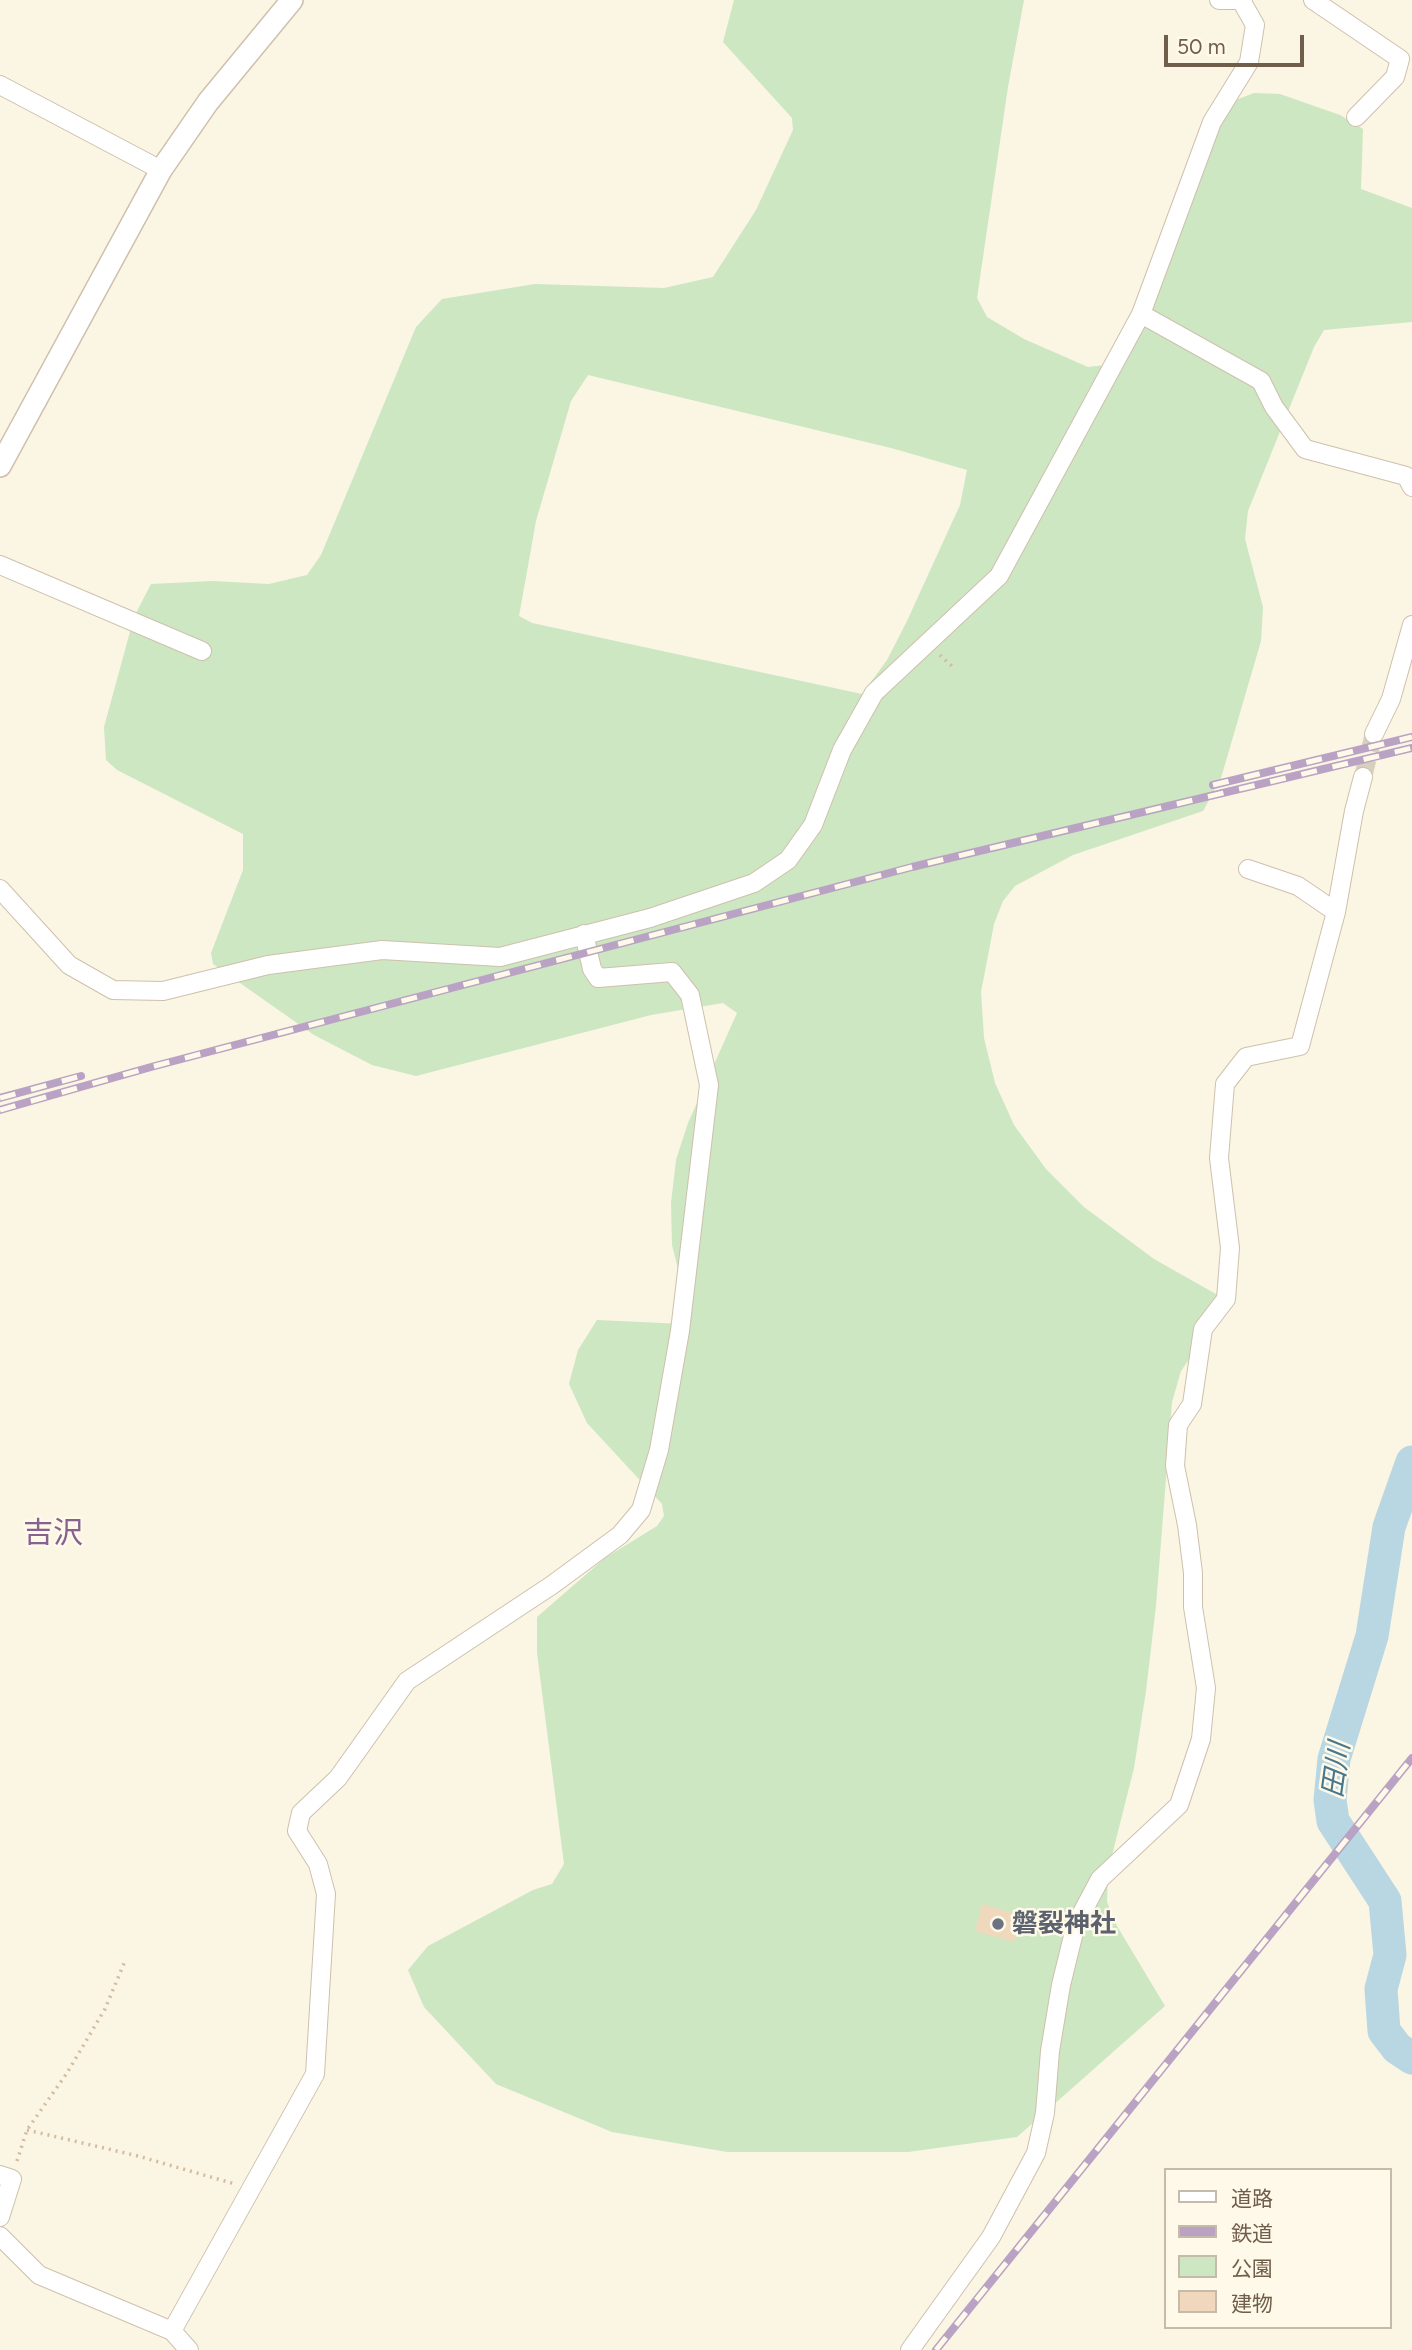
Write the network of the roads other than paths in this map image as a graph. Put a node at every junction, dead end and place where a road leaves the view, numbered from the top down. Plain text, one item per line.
1 (292, 0) edge
2 (1219, 0) edge
3 (1313, 0) edge
4 (1242, 1) edge
5 (0, 85) edge
6 (1356, 117) dead end
7 (161, 170) junction
8 (1141, 314) junction
9 (0, 466) edge
10 (1412, 487) edge
11 (0, 565) edge
12 (1412, 625) edge
13 (202, 651) dead end
14 (1374, 734) tunnel mouth
15 (1363, 777) tunnel mouth
16 (1248, 869) dead end
17 (0, 889) edge
18 (1336, 912) junction
19 (584, 934) junction
20 (6, 2177) edge
21 (0, 2217) edge
22 (0, 2236) edge
23 (173, 2331) junction
24 (189, 2350) edge
25 (910, 2350) edge

1 - 7 street
2 - 4 street
3 - 6 street
4 - 8 street
5 - 7 street
7 - 9 street
8 - 10 street
8 - 19 street
11 - 13 street
12 - 14 street
15 - 18 street
16 - 18 street
17 - 19 street
18 - 25 street
19 - 23 street
20 - 21 street
22 - 23 street
23 - 24 street

